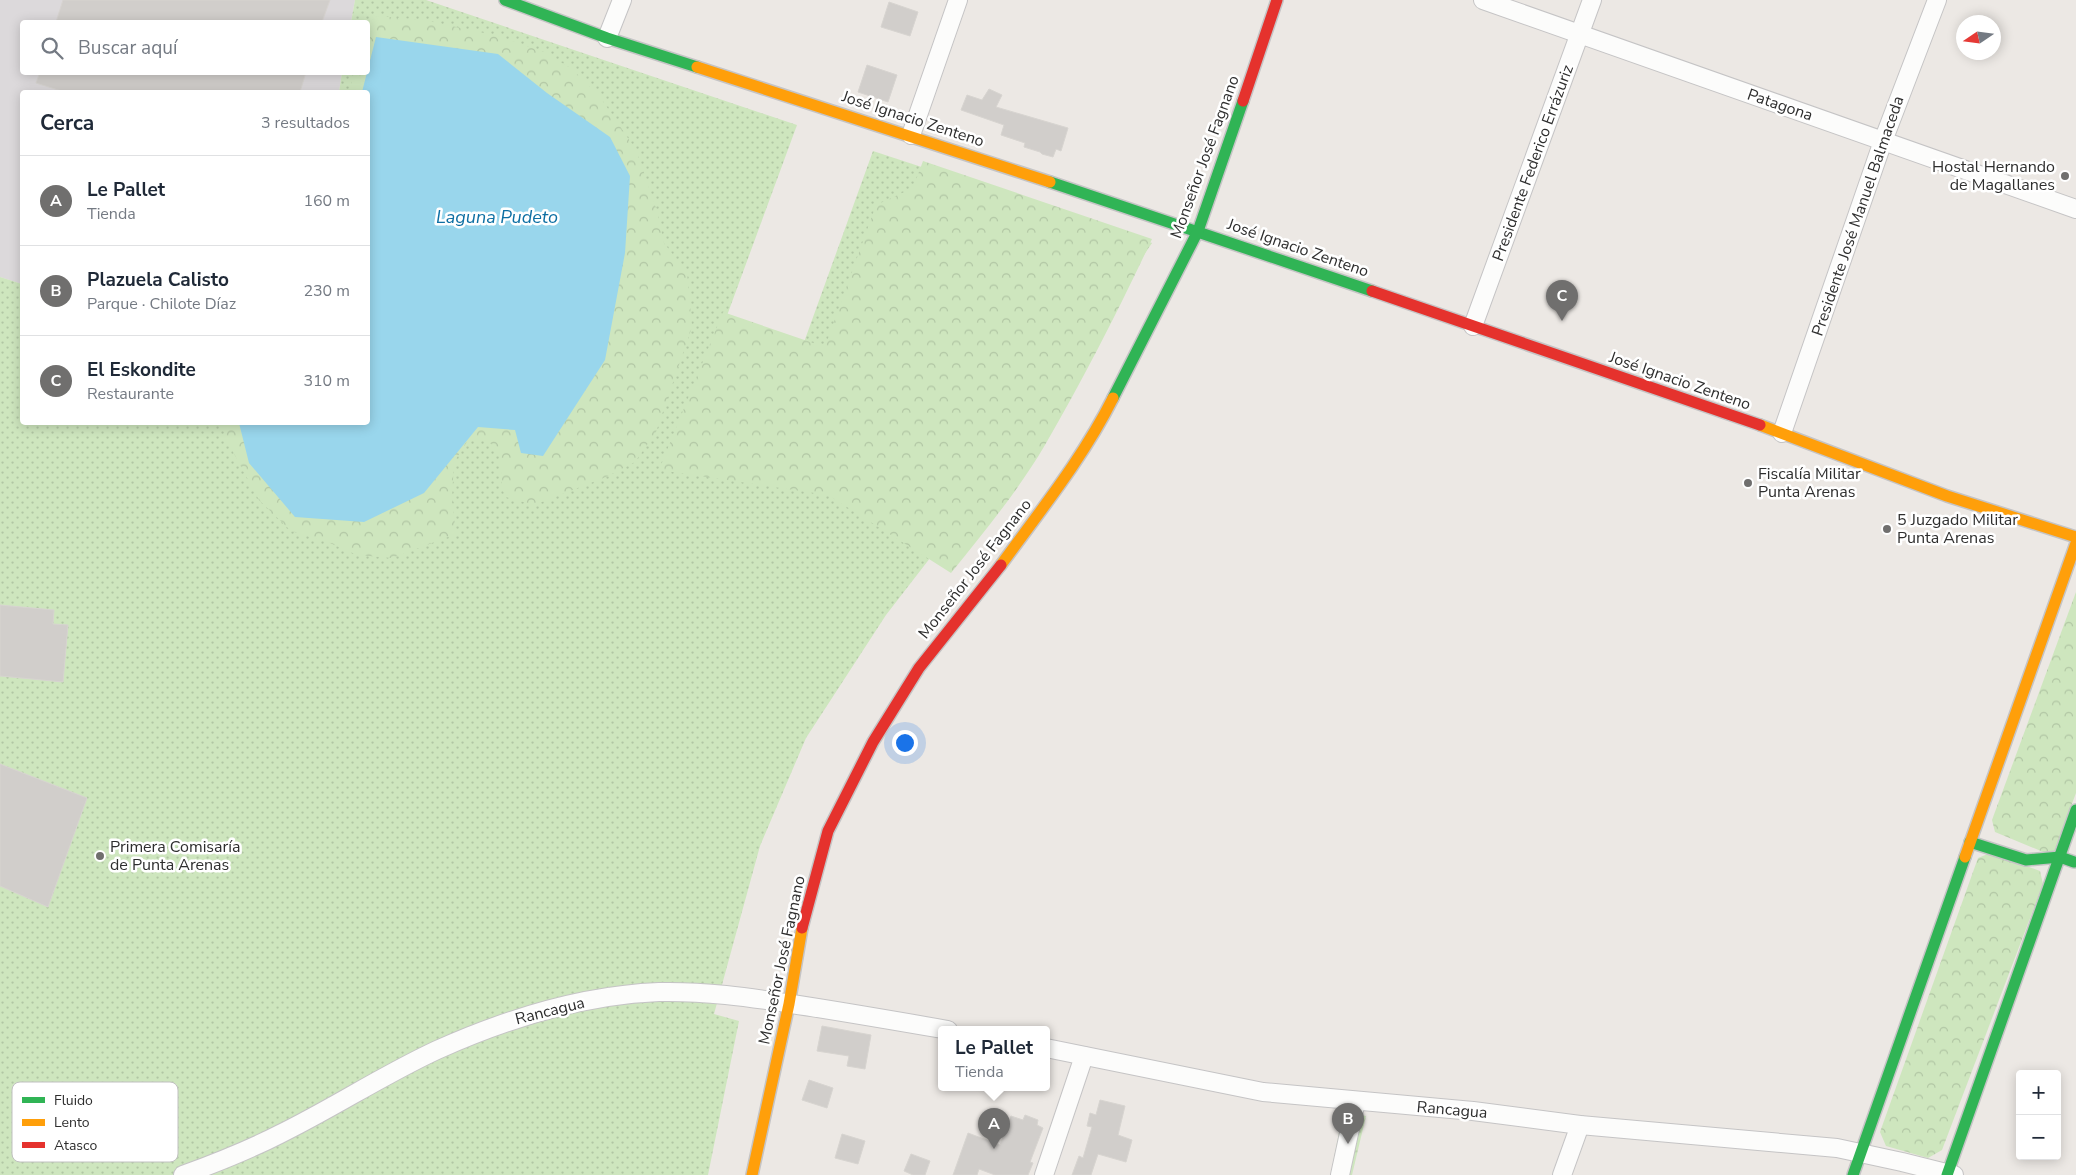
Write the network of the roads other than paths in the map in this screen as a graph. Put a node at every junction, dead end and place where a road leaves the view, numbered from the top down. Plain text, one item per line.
1 (505, 0) edge
2 (622, 0) edge
3 (958, 0) edge
4 (1278, 0) edge
5 (1484, 0) edge
6 (1592, 0) edge
7 (1937, 0) edge
8 (1580, 34) junction
9 (607, 38) junction
10 (911, 135) junction
11 (1883, 141) junction
12 (2076, 209) edge
13 (1198, 231) junction
14 (1473, 326) junction
15 (1782, 433) junction
16 (2076, 538) edge
17 (2076, 543) edge
18 (2076, 810) edge
19 (1970, 842) junction
20 (2060, 857) junction
21 (2076, 863) edge
22 (789, 1004) junction
23 (938, 1028) edge
24 (1050, 1049) edge
25 (1084, 1056) junction
26 (1356, 1101) junction
27 (1580, 1125) junction
28 (1861, 1152) junction
29 (183, 1175) edge
30 (752, 1175) edge
31 (1044, 1175) edge
32 (1340, 1175) edge
33 (1562, 1175) edge
34 (1853, 1175) edge
35 (1949, 1175) edge

1 - 9 street, José Ignacio Zenteno
2 - 9 street
3 - 10 street
4 - 13 street, Monseñor José Fagnano
5 - 8 street, Patagona
6 - 8 street, Presidente Federico Errázuriz
7 - 11 street, Presidente José Manuel Balmaceda
8 - 11 street, Patagona
8 - 14 street, Presidente Federico Errázuriz
9 - 10 street, José Ignacio Zenteno
10 - 13 street, José Ignacio Zenteno
11 - 12 street, Patagona
11 - 15 street, Presidente José Manuel Balmaceda
13 - 14 street, José Ignacio Zenteno
13 - 22 street, Monseñor José Fagnano
14 - 15 street, José Ignacio Zenteno
15 - 16 street, José Ignacio Zenteno
17 - 19 street
18 - 20 street
19 - 20 street
19 - 28 street
20 - 21 street
20 - 35 street
22 - 23 street, Rancagua
22 - 29 street, Rancagua
22 - 30 street, Monseñor José Fagnano
24 - 25 street, Rancagua
25 - 26 street, Rancagua
25 - 31 street
26 - 27 street, Rancagua
26 - 32 street
27 - 28 street, Rancagua
27 - 33 street
28 - 34 street
28 - 35 street, Rancagua

